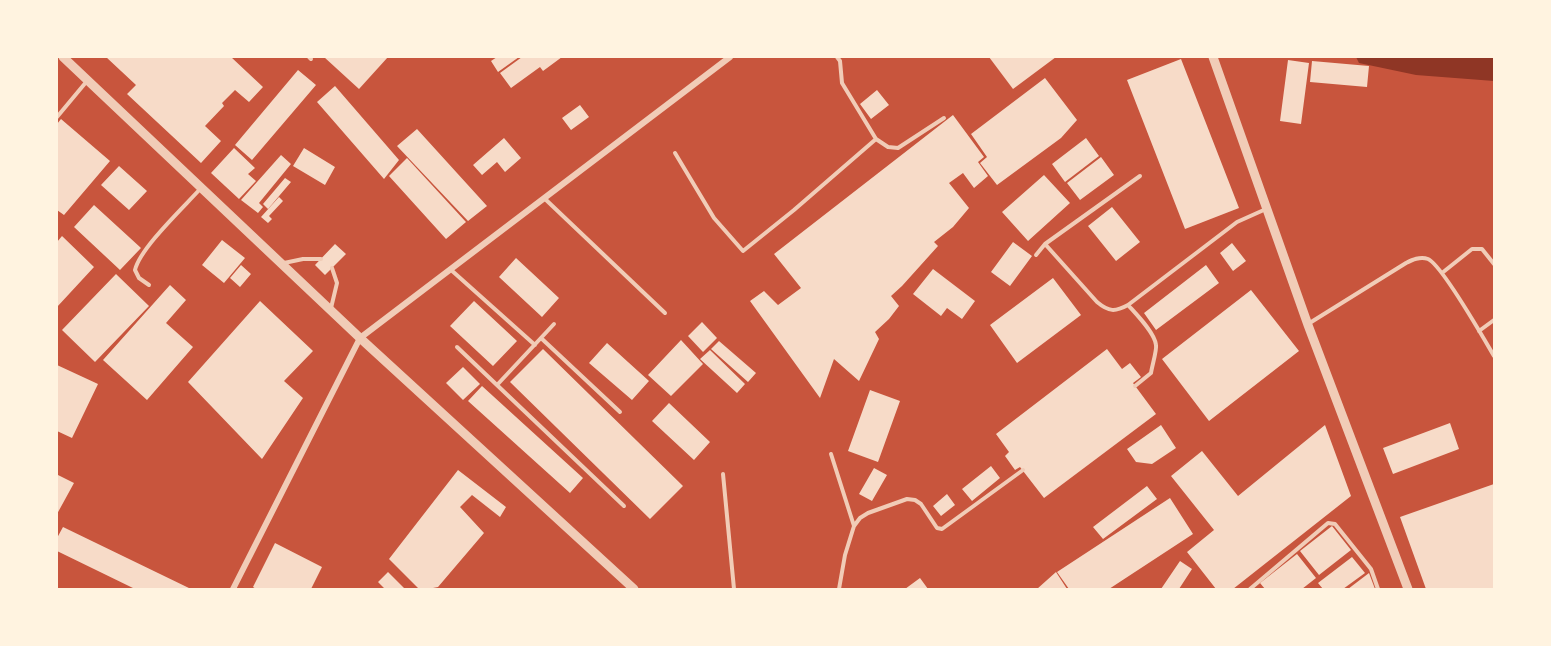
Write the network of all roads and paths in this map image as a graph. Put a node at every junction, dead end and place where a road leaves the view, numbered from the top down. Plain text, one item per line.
1 (63, 57) edge
2 (730, 57) edge
3 (837, 57) edge
4 (1213, 57) edge
5 (88, 80) junction
6 (57, 117) edge
7 (944, 118) dead end
8 (876, 139) junction
9 (675, 153) dead end
10 (1140, 176) dead end
11 (201, 188) junction
12 (544, 198) junction
13 (1267, 209) junction
14 (1045, 244) junction
15 (1036, 255) dead end
16 (321, 260) dead end
17 (281, 264) junction
18 (1494, 264) edge
19 (332, 268) dead end
20 (450, 269) junction
21 (1442, 273) junction
22 (149, 285) dead end
23 (1128, 305) junction
24 (330, 310) junction
25 (665, 313) dead end
26 (1494, 320) edge
27 (554, 324) dead end
28 (1308, 325) junction
29 (1479, 331) junction
30 (360, 338) junction
31 (542, 338) junction
32 (535, 345) junction
33 (457, 347) dead end
34 (1494, 356) edge
35 (497, 385) junction
36 (1135, 386) dead end
37 (620, 412) dead end
38 (831, 454) dead end
39 (1023, 470) dead end
40 (723, 474) dead end
41 (624, 506) dead end
42 (854, 526) junction
43 (233, 589) edge
44 (634, 589) edge
45 (734, 589) edge
46 (839, 589) edge
47 (1250, 589) edge
48 (1378, 589) edge
49 (1408, 589) edge

1 - 5 street
2 - 12 street
3 - 8 lane
4 - 13 street
5 - 6 lane
5 - 11 street
7 - 8 lane
8 - 9 lane
10 - 14 lane
11 - 17 street
11 - 22 lane
12 - 20 street
12 - 25 lane
13 - 23 lane
13 - 28 street
14 - 15 lane
14 - 23 lane
16 - 17 lane
17 - 24 street
18 - 21 lane
19 - 24 lane
20 - 30 street
20 - 32 lane
21 - 28 lane
21 - 29 lane
23 - 36 lane
24 - 30 street
26 - 29 lane
27 - 31 lane
28 - 49 street
29 - 34 lane
30 - 43 street
30 - 44 street
31 - 32 lane
31 - 37 lane
32 - 35 lane
33 - 35 lane
35 - 41 lane
38 - 42 lane
39 - 42 lane
40 - 45 lane
42 - 46 lane
47 - 48 lane

